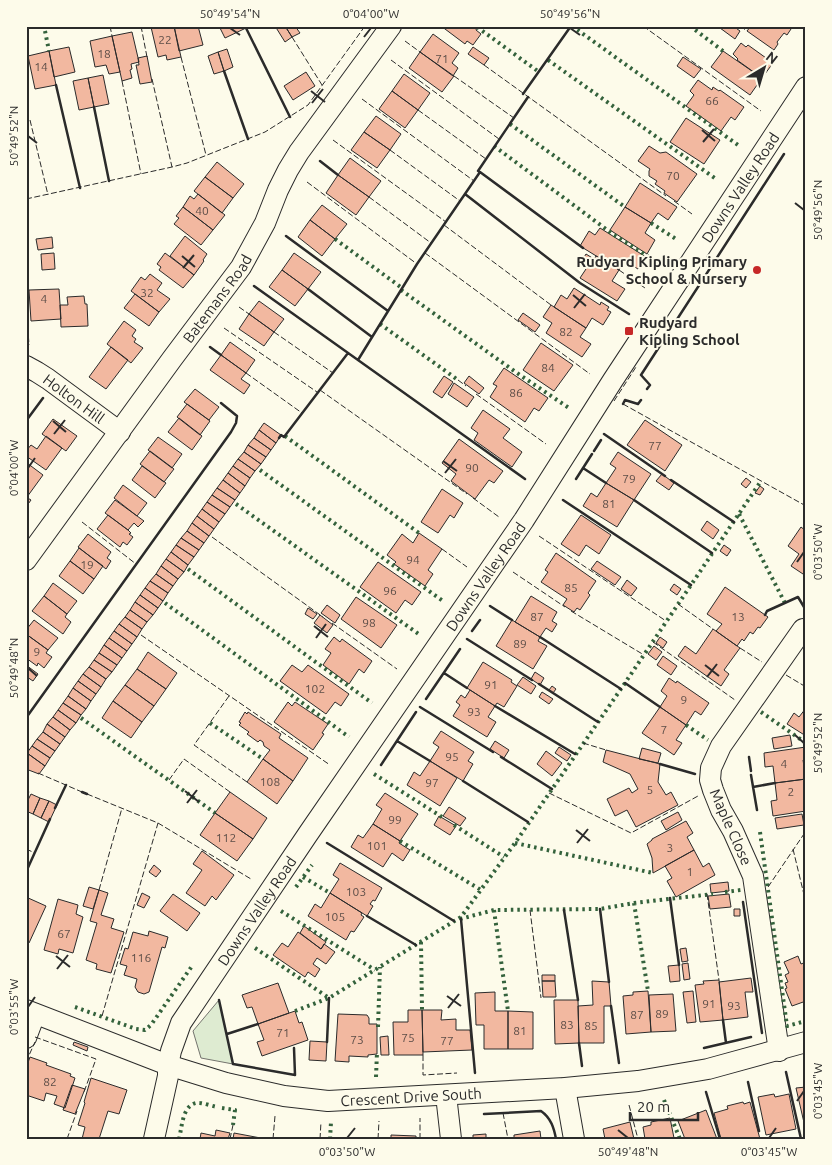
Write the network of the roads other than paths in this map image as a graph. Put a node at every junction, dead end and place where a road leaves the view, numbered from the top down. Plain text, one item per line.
1 (391, 26) edge
2 (806, 87) edge
3 (26, 366) edge
4 (120, 432) junction
5 (26, 560) edge
6 (803, 629) dead end
7 (31, 1012) edge
8 (26, 1038) edge
9 (806, 1042) edge
10 (779, 1051) junction
11 (168, 1065) junction
12 (565, 1088) junction
13 (446, 1094) junction
14 (154, 1139) edge
15 (451, 1139) edge
16 (574, 1139) edge

1 - 4 street, Batemans Road
2 - 11 street, Downs Valley Road
3 - 4 street, Holton Hill
4 - 5 street, Batemans Road
6 - 10 street, Maple Close
7 - 8 street
7 - 11 street, Crescent Drive South
9 - 10 street, Crescent Drive South
10 - 12 street, Crescent Drive South
11 - 13 street, Crescent Drive South
11 - 14 street, Downs Valley Road
12 - 13 street, Crescent Drive South
12 - 16 street
13 - 15 street

